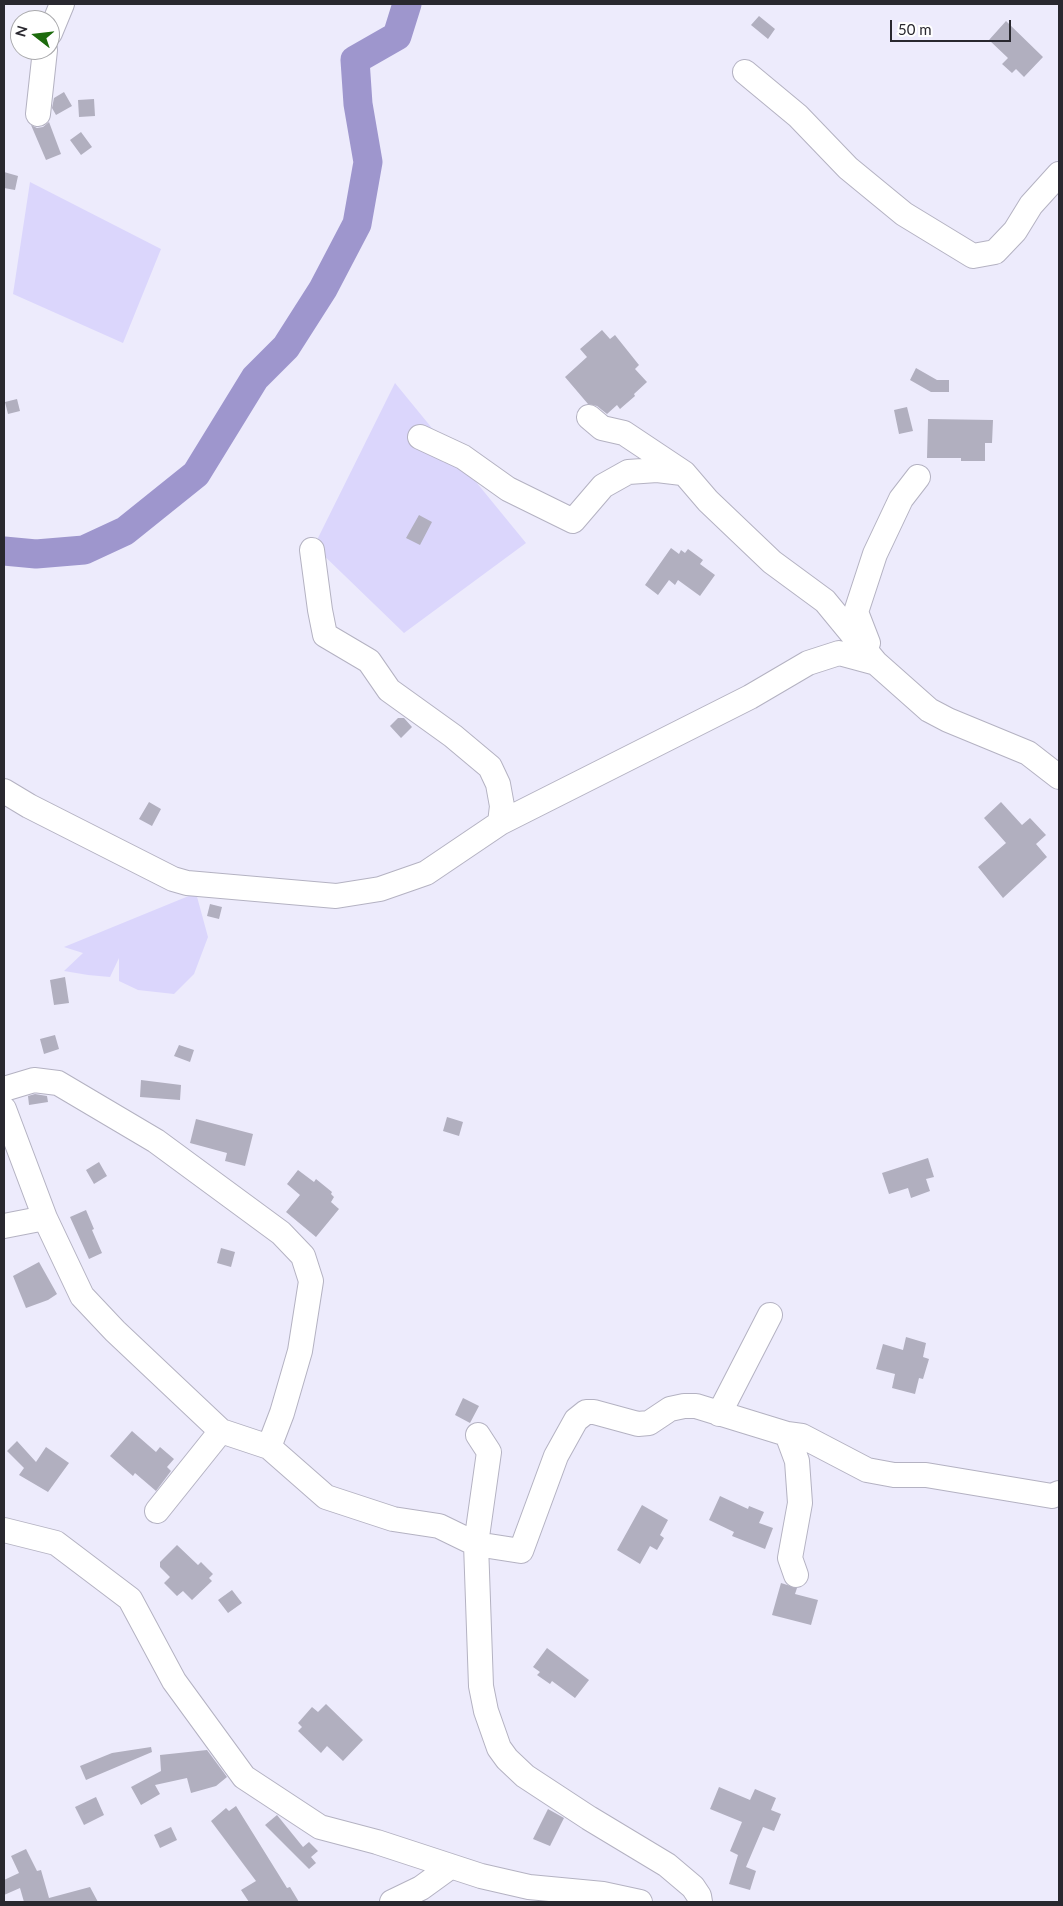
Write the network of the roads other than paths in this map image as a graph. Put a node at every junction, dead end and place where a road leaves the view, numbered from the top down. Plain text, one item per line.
1 (44, 60) edge
2 (745, 72) dead end
3 (38, 114) dead end
4 (1059, 174) edge
5 (588, 417) dead end
6 (420, 437) dead end
7 (684, 473) junction
8 (918, 477) dead end
9 (312, 550) dead end
10 (876, 663) junction
11 (1059, 777) edge
12 (4, 791) edge
13 (500, 823) junction
14 (4, 1089) edge
15 (4, 1109) edge
16 (45, 1218) junction
17 (4, 1226) edge
18 (770, 1315) dead end
19 (719, 1414) junction
20 (221, 1431) junction
21 (786, 1434) junction
22 (478, 1435) dead end
23 (269, 1447) junction
24 (1059, 1493) edge
25 (157, 1511) dead end
26 (4, 1530) edge
27 (476, 1544) junction
28 (796, 1576) dead end
29 (450, 1867) junction
30 (392, 1902) edge
31 (640, 1902) edge
32 (700, 1902) edge

1 - 3 street
2 - 4 street
5 - 7 street
6 - 7 street
7 - 10 street
8 - 10 street
9 - 13 street
10 - 11 street
10 - 13 street
12 - 13 street
14 - 23 street
15 - 16 street
16 - 17 street
16 - 20 street
18 - 19 street
19 - 21 street
19 - 27 street
20 - 23 street
20 - 25 street
21 - 24 street
21 - 28 street
22 - 27 street
23 - 27 street
26 - 29 street
27 - 32 street
29 - 30 street
29 - 31 street

